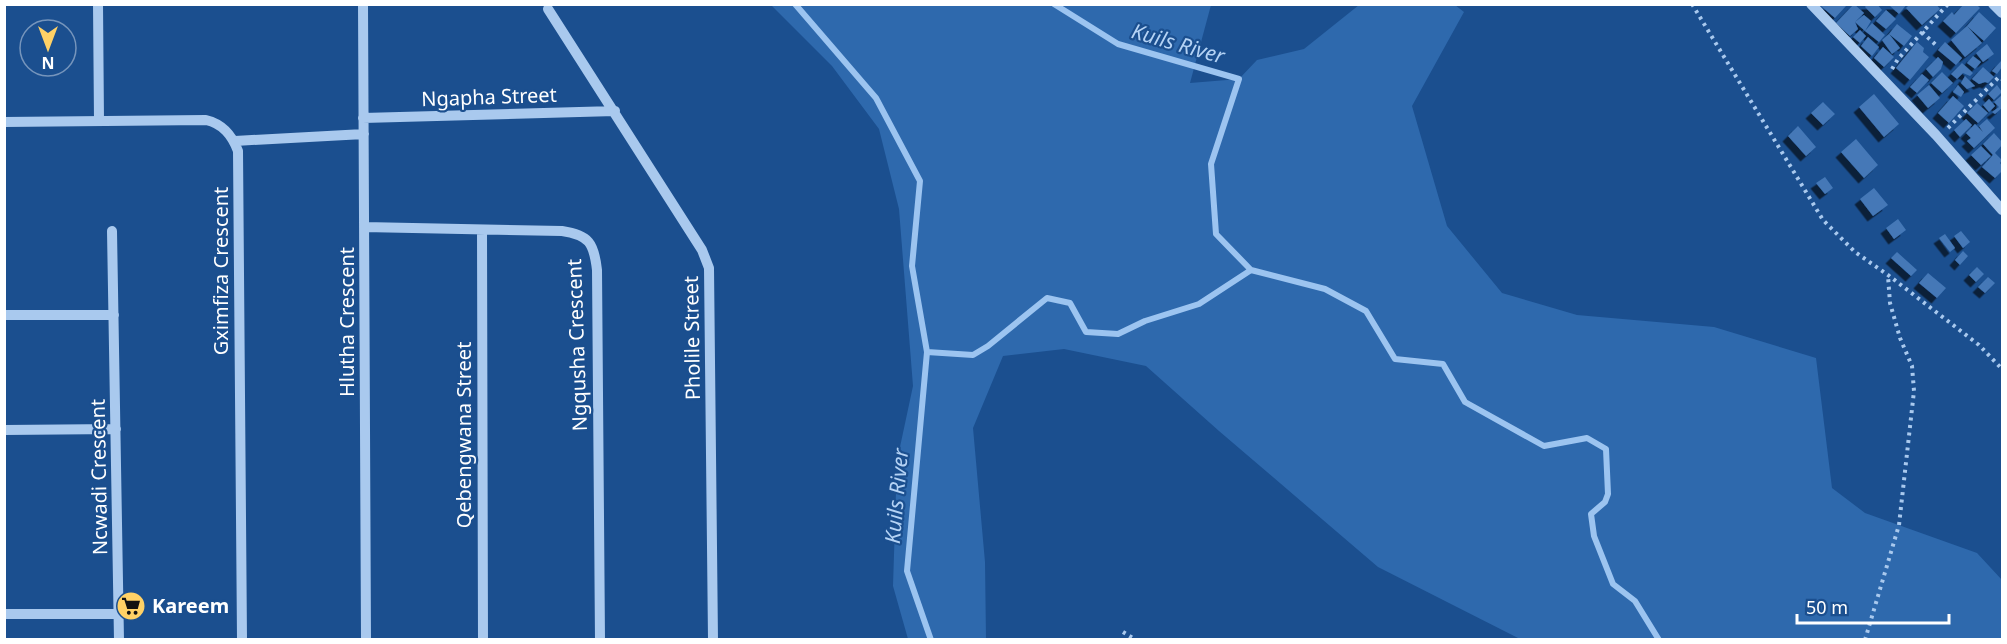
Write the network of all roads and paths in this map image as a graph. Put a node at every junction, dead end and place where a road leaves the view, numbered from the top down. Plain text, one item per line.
1 (98, 4) edge
2 (363, 4) edge
3 (1692, 4) edge
4 (1811, 4) edge
5 (1948, 4) edge
6 (548, 9) dead end
7 (1922, 32) junction
8 (1938, 47) dead end
9 (2002, 79) edge
10 (1885, 80) junction
11 (615, 111) junction
12 (363, 118) junction
13 (99, 121) junction
14 (4, 122) edge
15 (364, 134) junction
16 (1936, 135) junction
17 (235, 141) junction
18 (2002, 210) edge
19 (364, 227) junction
20 (482, 230) junction
21 (112, 231) dead end
22 (1888, 275) junction
23 (4, 315) edge
24 (114, 315) junction
25 (2002, 369) edge
26 (116, 429) junction
27 (4, 430) edge
28 (119, 614) junction
29 (4, 615) edge
30 (1123, 632) dead end
31 (119, 639) edge
32 (242, 639) edge
33 (366, 639) edge
34 (483, 639) edge
35 (600, 639) edge
36 (712, 639) edge
37 (1136, 639) edge
38 (1865, 639) edge

1 - 13 street
2 - 12 street, Hlutha Crescent
3 - 22 path
4 - 10 street
5 - 7 path
6 - 11 street, Pholile Street
7 - 8 path
7 - 10 path
9 - 16 path
10 - 16 street
11 - 12 street, Ngapha Street
11 - 36 street, Pholile Street
12 - 15 street, Hlutha Crescent
13 - 14 street
13 - 17 street
15 - 17 street
15 - 19 street, Hlutha Crescent
16 - 18 street
17 - 32 street, Gximfiza Crescent
19 - 20 street, Ngqusha Crescent
19 - 33 street, Hlutha Crescent
20 - 34 street, Qebengwana Street
20 - 35 street, Ngqusha Crescent
21 - 24 street, Ncwadi Crescent
22 - 25 path
22 - 38 path
23 - 24 street
24 - 26 street, Ncwadi Crescent
26 - 27 street
26 - 28 street, Ncwadi Crescent
28 - 29 street
28 - 31 street, Ncwadi Crescent
30 - 37 path

